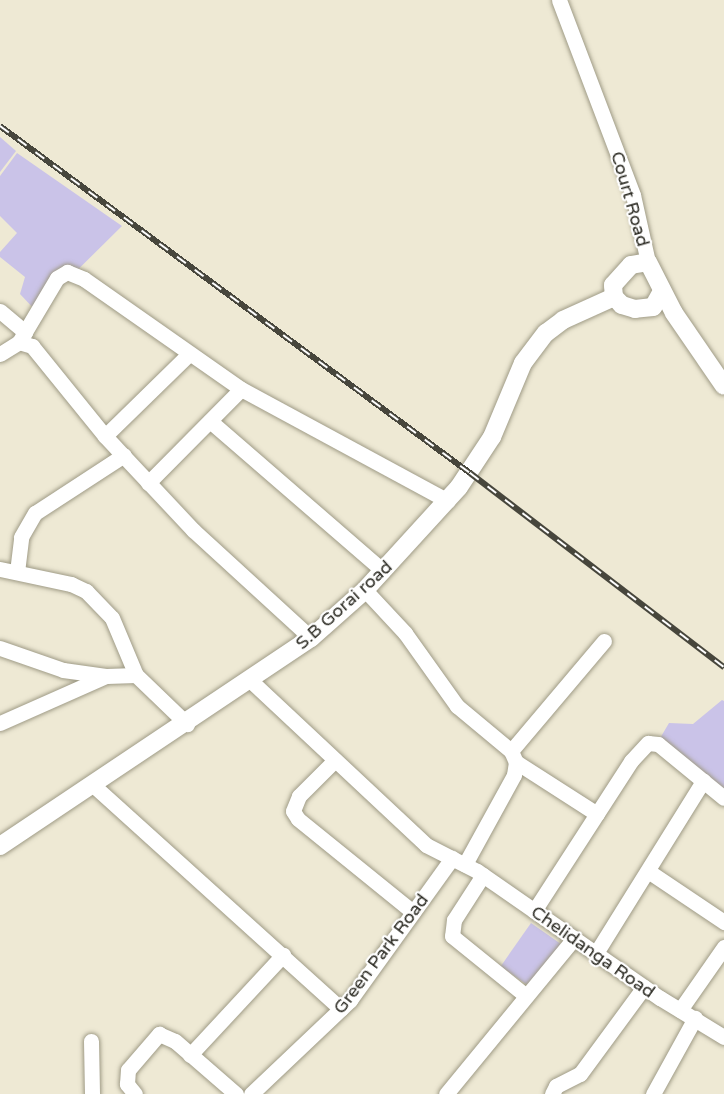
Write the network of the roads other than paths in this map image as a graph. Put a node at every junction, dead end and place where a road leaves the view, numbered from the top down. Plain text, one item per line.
1 (559, 0) edge
2 (648, 262) junction
3 (662, 291) junction
4 (614, 297) junction
5 (0, 311) edge
6 (22, 337) junction
7 (0, 354) edge
8 (188, 355) junction
9 (724, 386) edge
10 (242, 389) junction
11 (210, 421) junction
12 (105, 436) junction
13 (124, 455) junction
14 (148, 483) junction
15 (448, 501) junction
16 (0, 569) edge
17 (383, 571) junction
18 (17, 572) junction
19 (365, 590) junction
20 (311, 638) junction
21 (604, 641) dead end
22 (0, 648) edge
23 (136, 675) junction
24 (106, 676) junction
25 (251, 681) junction
26 (0, 723) edge
27 (187, 724) junction
28 (513, 756) junction
29 (335, 760) junction
30 (704, 781) junction
31 (93, 785) junction
32 (724, 798) edge
33 (597, 814) junction
34 (0, 846) edge
35 (458, 861) junction
36 (648, 871) junction
37 (483, 875) junction
38 (534, 910) junction
39 (413, 912) junction
40 (724, 922) edge
41 (574, 938) junction
42 (724, 947) edge
43 (596, 953) junction
44 (283, 955) junction
45 (644, 987) junction
46 (526, 996) junction
47 (340, 1009) junction
48 (680, 1010) junction
49 (695, 1018) junction
50 (724, 1037) edge
51 (91, 1041) dead end
52 (190, 1054) junction
53 (92, 1094) edge
54 (135, 1094) edge
55 (236, 1094) edge
56 (251, 1094) edge
57 (446, 1094) edge
58 (552, 1094) edge
59 (653, 1094) edge

1 - 2 street, Court Road
2 - 3 street, Court Road
2 - 4 street
3 - 4 street
3 - 9 street, Court Road
4 - 15 street, S.B Gorai road
5 - 6 street
6 - 7 street
6 - 8 street
6 - 12 street
8 - 10 street
8 - 12 street
10 - 11 street
10 - 15 street
11 - 14 street
11 - 17 street
12 - 13 street
13 - 14 street
13 - 18 street
14 - 20 street
15 - 17 street, S.B Gorai road
16 - 18 street
17 - 19 street, S.B Gorai road
18 - 23 street
19 - 20 street, S.B Gorai road
19 - 28 street
20 - 25 street, S.B Gorai road
21 - 28 street
22 - 24 street
23 - 24 street
23 - 27 street
24 - 26 street
25 - 27 street, S.B Gorai road
25 - 29 street, Chelidanga Road
27 - 31 street, S.B Gorai road
28 - 33 street
28 - 35 street
29 - 35 street, Chelidanga Road
29 - 39 street
30 - 32 street
30 - 33 street
30 - 36 street
31 - 34 street, S.B Gorai road
31 - 44 street
33 - 38 street
35 - 37 street, Chelidanga Road
35 - 39 street, Green Park Road
36 - 40 street
36 - 43 street
37 - 38 street, Chelidanga Road
37 - 46 street
38 - 41 street, Chelidanga Road
39 - 47 street, Green Park Road
41 - 43 street, Chelidanga Road
41 - 46 street
42 - 48 street
43 - 45 street, Chelidanga Road
44 - 47 street
44 - 52 street
45 - 48 street, Chelidanga Road
45 - 58 street
46 - 57 street
47 - 56 street, Green Park Road
48 - 49 street, Chelidanga Road
49 - 50 street, Chelidanga Road
49 - 59 street
51 - 53 street
52 - 54 street
52 - 55 street

